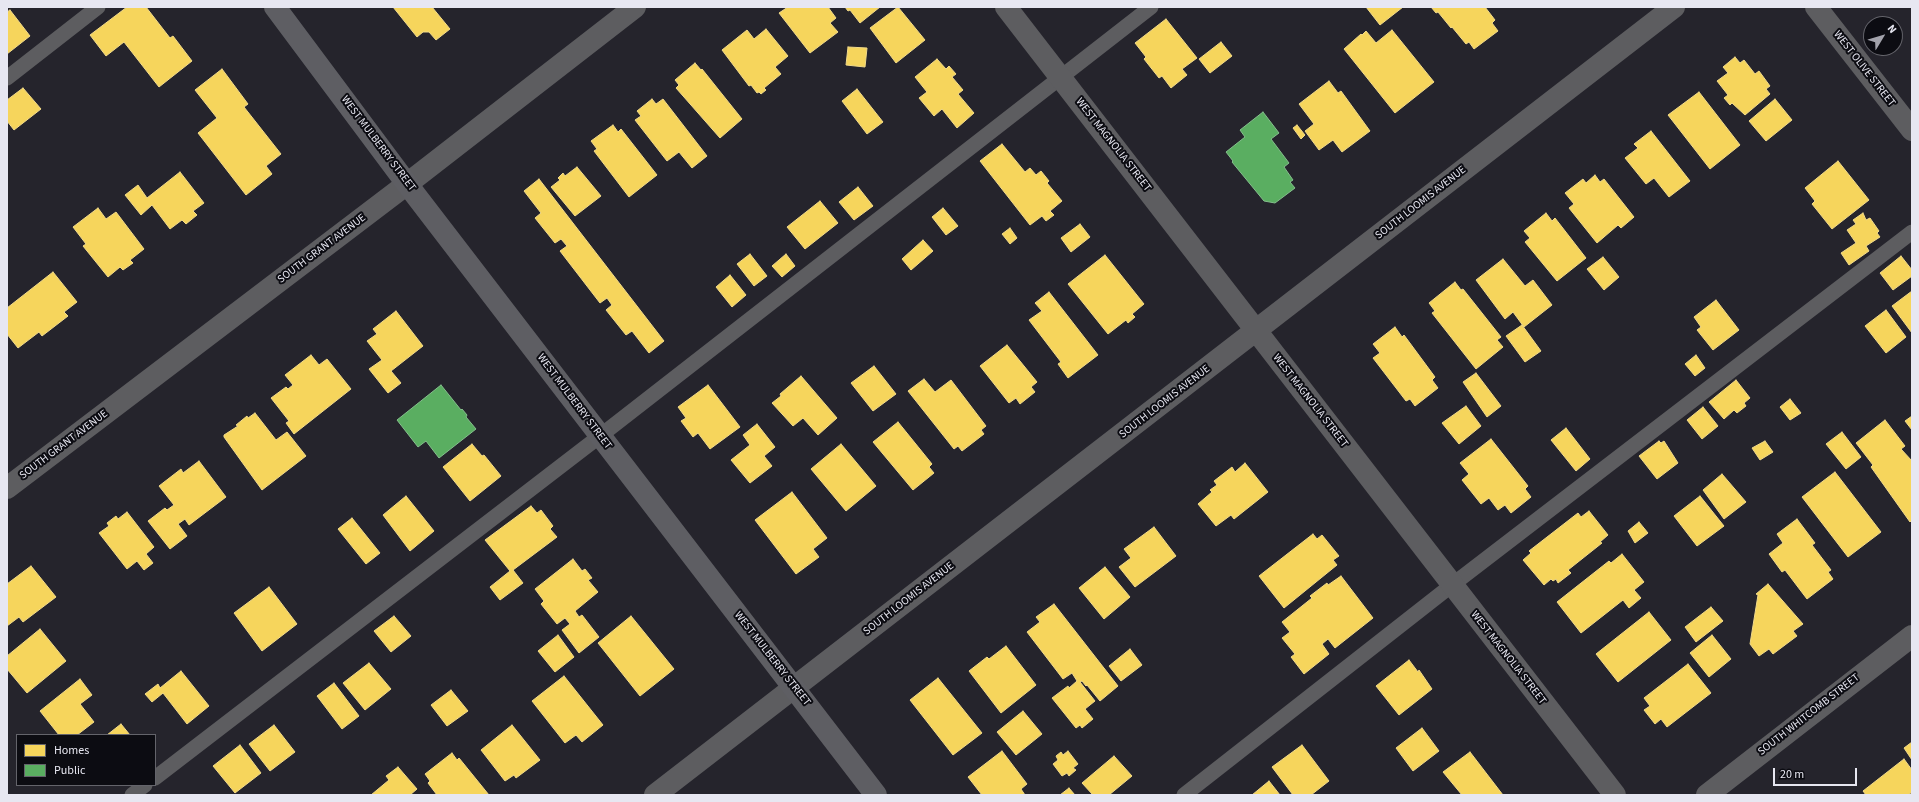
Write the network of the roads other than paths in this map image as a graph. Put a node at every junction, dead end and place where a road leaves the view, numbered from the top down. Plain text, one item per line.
1 (98, 7) edge
2 (275, 7) edge
3 (635, 7) edge
4 (1006, 7) edge
5 (1151, 7) edge
6 (1674, 7) edge
7 (1816, 7) edge
8 (1060, 77) junction
9 (7, 78) edge
10 (1912, 130) edge
11 (407, 184) junction
12 (1912, 232) edge
13 (1256, 331) junction
14 (600, 436) junction
15 (7, 488) edge
16 (1452, 585) junction
17 (1912, 636) edge
18 (794, 688) junction
19 (156, 777) edge
20 (144, 786) edge
21 (132, 795) edge
22 (655, 795) edge
23 (876, 795) edge
24 (1184, 795) edge
25 (1615, 795) edge
26 (1706, 795) edge

1 - 9 lane
2 - 11 main road, WEST MULBERRY STREET
3 - 11 street, SOUTH GRANT AVENUE
4 - 8 street, WEST MAGNOLIA STREET
5 - 8 lane
6 - 13 street, SOUTH LOOMIS AVENUE
7 - 10 street, WEST OLIVE STREET
8 - 13 street, WEST MAGNOLIA STREET
8 - 14 lane
11 - 14 main road, WEST MULBERRY STREET
11 - 15 street, SOUTH GRANT AVENUE
12 - 16 lane
13 - 16 street, WEST MAGNOLIA STREET
13 - 18 street, SOUTH LOOMIS AVENUE
14 - 18 main road, WEST MULBERRY STREET
14 - 19 lane
16 - 24 lane
16 - 25 street, WEST MAGNOLIA STREET
17 - 26 street, SOUTH WHITCOMB STREET
18 - 22 street, SOUTH LOOMIS AVENUE
18 - 23 main road, WEST MULBERRY STREET
20 - 21 lane

